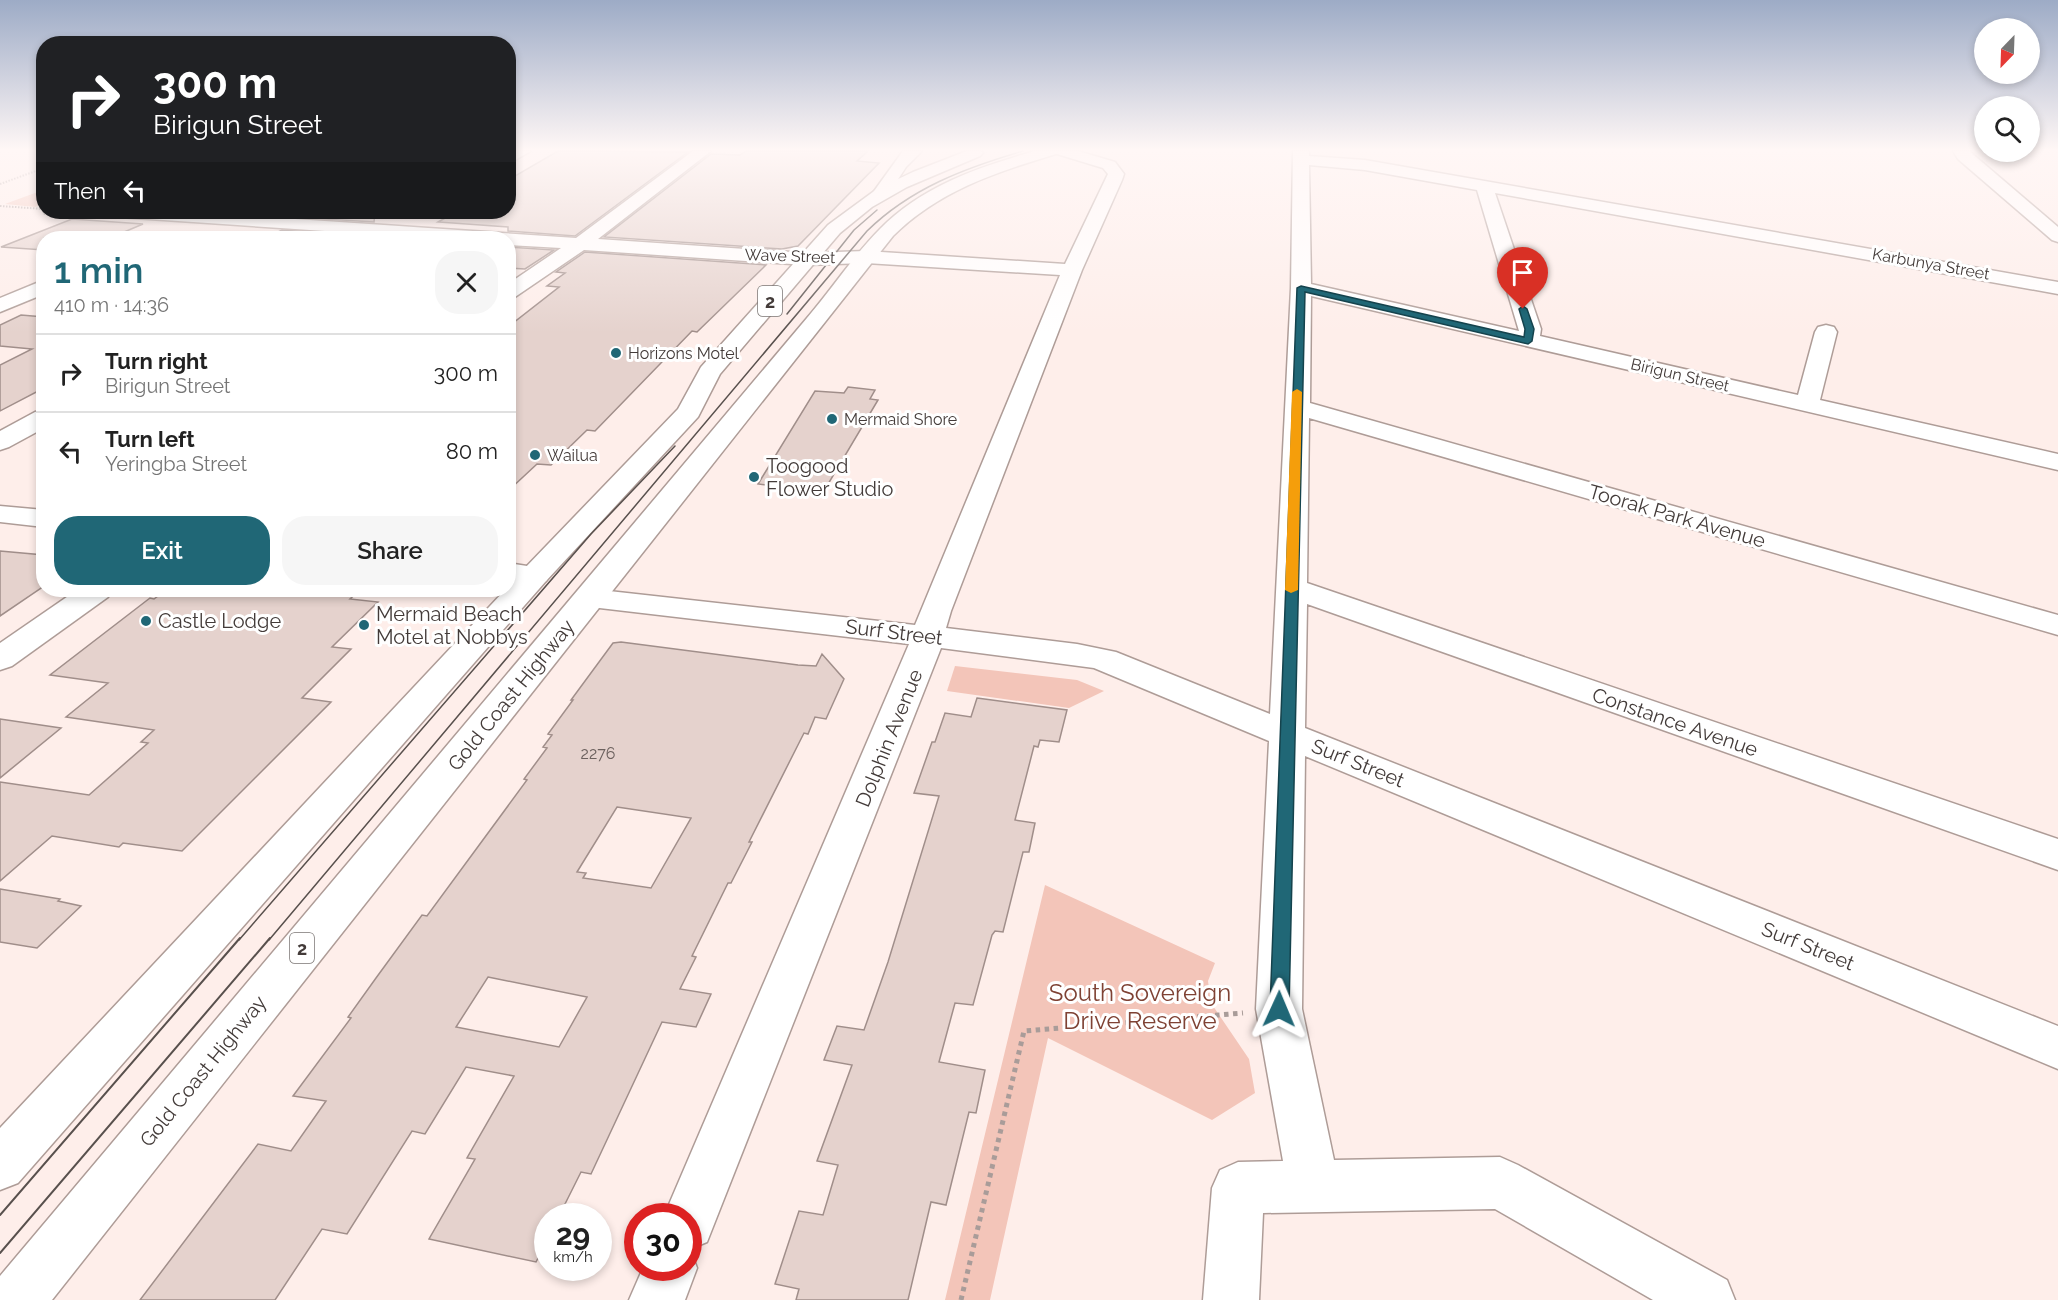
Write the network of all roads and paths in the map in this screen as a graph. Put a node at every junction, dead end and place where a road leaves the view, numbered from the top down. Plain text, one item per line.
1 (623, 212) edge
2 (855, 212) edge
3 (911, 212) edge
4 (1099, 212) edge
5 (1301, 212) edge
6 (1492, 212) edge
7 (1632, 212) edge
8 (2029, 212) edge
9 (191, 219) edge
10 (244, 219) edge
11 (398, 219) edge
12 (165, 231) dead end
13 (346, 231) edge
14 (376, 231) edge
15 (2058, 236) edge
16 (516, 240) edge
17 (580, 244) junction
18 (866, 257) junction
19 (806, 260) junction
20 (1072, 270) junction
21 (2002, 276) junction
22 (2058, 284) edge
23 (516, 288) edge
24 (1301, 288) junction
25 (36, 290) edge
26 (0, 306) edge
27 (1826, 332) dead end
28 (1528, 341) junction
29 (1807, 405) junction
30 (1297, 407) junction
31 (36, 422) edge
32 (0, 442) edge
33 (2058, 462) edge
34 (0, 514) edge
35 (36, 518) edge
36 (522, 574) edge
37 (1291, 588) junction
38 (87, 597) edge
39 (502, 597) edge
40 (591, 598) junction
41 (2058, 625) edge
42 (927, 636) junction
43 (0, 659) edge
44 (1286, 734) junction
45 (2058, 855) edge
46 (1279, 1009) junction
47 (2058, 1048) edge
48 (0, 1165) edge
49 (1313, 1186) junction
50 (696, 1203) edge
51 (665, 1281) edge
52 (16, 1300) edge
53 (657, 1300) edge
54 (961, 1300) edge
55 (1231, 1300) edge
56 (1707, 1300) edge

1 - 17 main road
2 - 19 main road, 2
3 - 18 main road, Gold Coast Highway / 2
4 - 20 main road, Dolphin Avenue
5 - 24 main road
6 - 28 main road
7 - 21 main road, Karbunya Street
8 - 15 main road
9 - 12 main road
10 - 13 main road
11 - 14 main road
16 - 17 main road, Wave Street
17 - 19 main road, Wave Street
17 - 23 main road
18 - 19 main road, Wave Street
18 - 20 main road, Wave Street
18 - 40 main road, Gold Coast Highway / 2
19 - 36 main road, 2
20 - 42 main road, Dolphin Avenue
21 - 22 main road
21 - 22 main road, Karbunya Street
24 - 28 main road, Birigun Street
24 - 30 main road
25 - 26 main road
27 - 29 main road
28 - 29 main road, Birigun Street
29 - 33 main road, Birigun Street
30 - 37 main road
30 - 41 main road, Toorak Park Avenue
31 - 32 main road
34 - 35 main road
37 - 44 main road
37 - 45 main road, Constance Avenue
38 - 43 main road
39 - 48 main road, 2
40 - 42 main road, Surf Street
40 - 52 main road, Gold Coast Highway / 2
42 - 44 main road, Surf Street
42 - 50 main road, Dolphin Avenue
44 - 46 main road
44 - 47 main road, Surf Street
46 - 49 main road
46 - 54 path
49 - 55 main road
49 - 56 main road
51 - 53 main road

